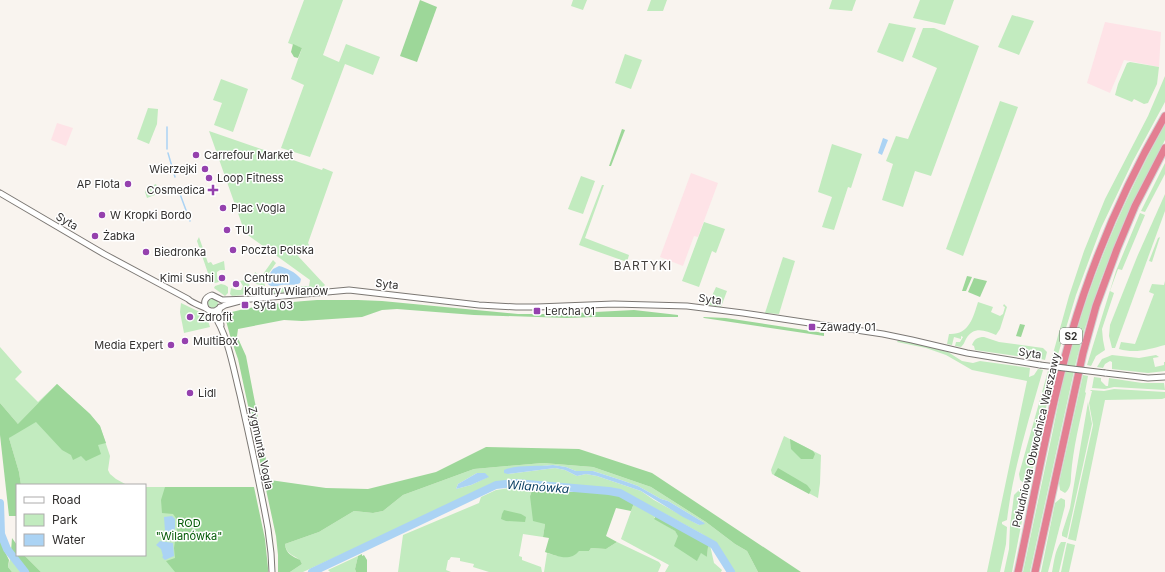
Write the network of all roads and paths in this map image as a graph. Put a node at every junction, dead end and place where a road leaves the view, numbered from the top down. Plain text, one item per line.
1 (1165, 116) edge
2 (1165, 148) edge
3 (0, 193) edge
4 (219, 298) junction
5 (188, 299) junction
6 (249, 299) junction
7 (205, 300) junction
8 (219, 308) junction
9 (208, 310) junction
10 (222, 331) junction
11 (1165, 377) edge
12 (272, 572) edge
13 (1018, 572) edge
14 (1035, 572) edge

1 - 13 highway, Południowa Obwodnica Warszawy / S2
2 - 14 highway, S2
3 - 5 street, Syta
4 - 6 street, Syta
4 - 7 street
4 - 8 street
5 - 7 street, Syta
5 - 9 street, Syta
6 - 8 street, Syta
6 - 11 street, Syta, bridge
7 - 9 street
8 - 9 street
8 - 10 street, Zygmunta Vogla
9 - 10 street, Zygmunta Vogla
10 - 12 street, Zygmunta Vogla

